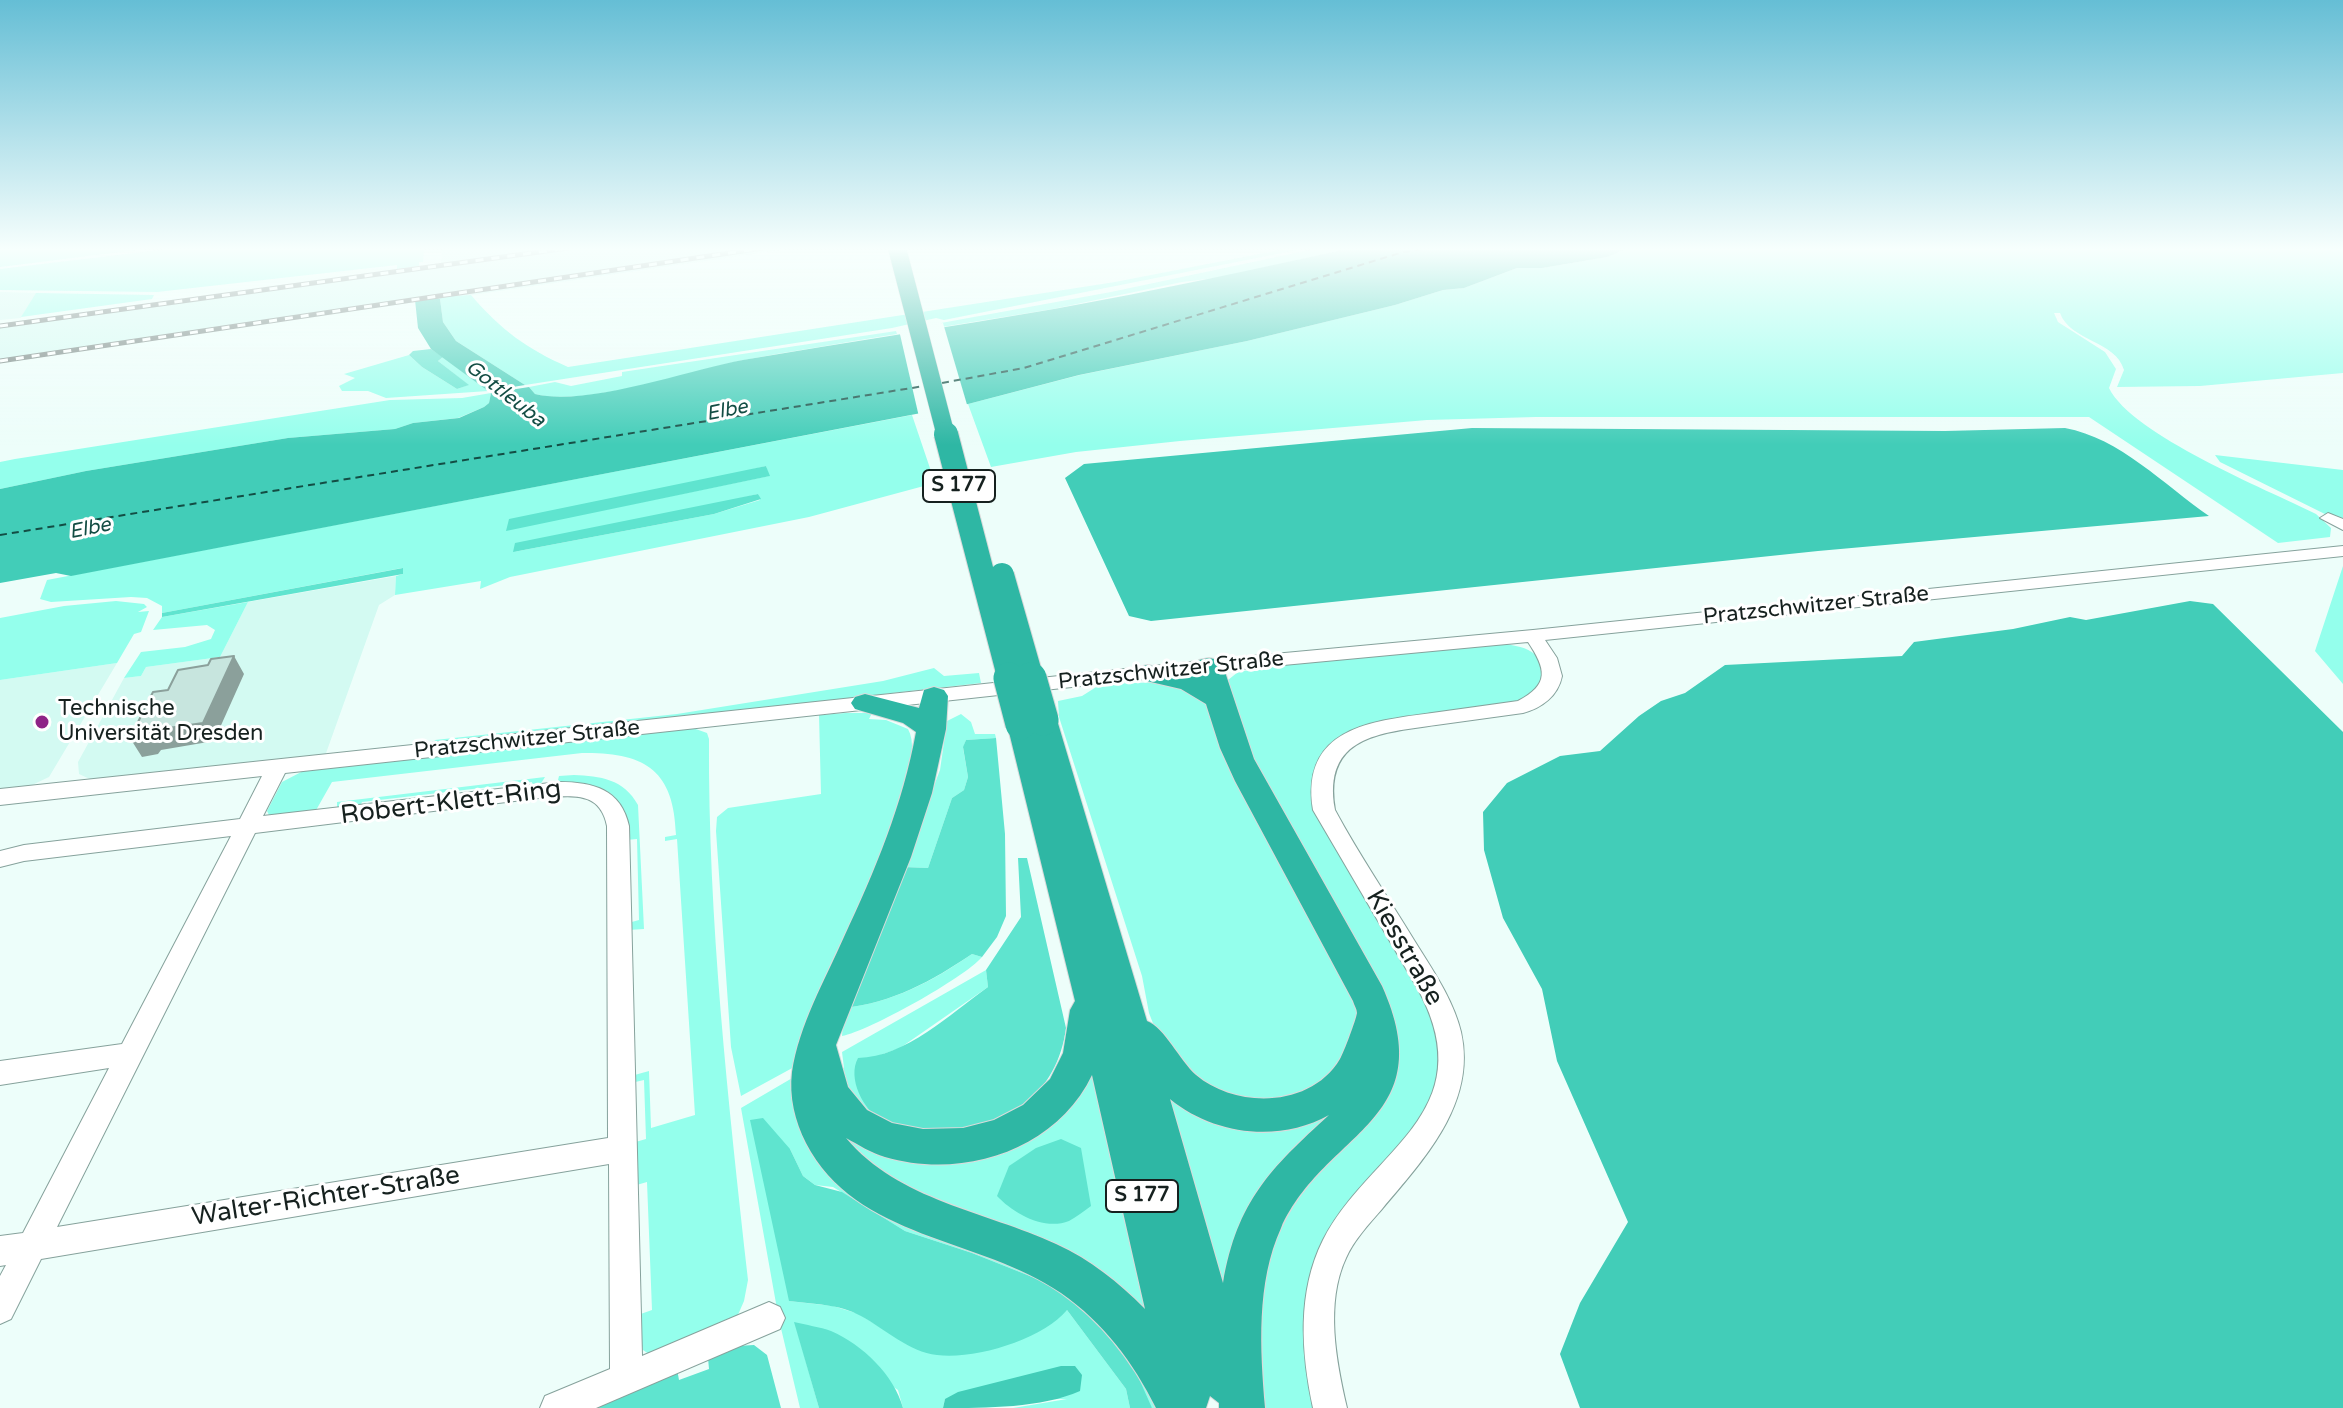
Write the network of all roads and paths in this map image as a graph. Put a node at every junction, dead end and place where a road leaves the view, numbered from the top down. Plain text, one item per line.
1 (916, 314) edge
2 (927, 314) edge
3 (2343, 551) edge
4 (1533, 636) junction
5 (1209, 666) junction
6 (1148, 673) junction
7 (1219, 699) junction
8 (865, 703) joint
9 (932, 712) junction
10 (1032, 722) junction
11 (278, 766) junction
12 (0, 797) edge
13 (245, 827) junction
14 (0, 859) edge
15 (1089, 986) junction
16 (1368, 998) junction
17 (1125, 1005) junction
18 (128, 1054) junction
19 (0, 1073) edge
20 (817, 1081) junction
21 (621, 1149) junction
22 (31, 1246) junction
23 (0, 1251) edge
24 (0, 1308) edge
25 (769, 1318) dead end
26 (626, 1380) junction
27 (557, 1408) edge
28 (1181, 1408) edge
29 (1191, 1408) edge
30 (1234, 1408) edge
31 (1242, 1408) edge
32 (1330, 1408) edge

1 - 10 highway, S 177, bridge
2 - 10 highway, S 177, bridge
3 - 4 street, Pratzschwitzer Straße
4 - 5 street, Pratzschwitzer Straße
4 - 32 street, Kiesstraße
5 - 6 street, Pratzschwitzer Straße
5 - 7 highway
6 - 7 highway
6 - 9 street, Pratzschwitzer Straße
7 - 16 highway
8 - 9 highway
8 - 11 street, Pratzschwitzer Straße
9 - 20 highway
10 - 15 highway, S 177
10 - 17 highway, S 177
11 - 12 street, Pratzschwitzer Straße
11 - 13 street
13 - 14 street, Robert-Klett-Ring
13 - 18 street
13 - 21 street, Robert-Klett-Ring
15 - 20 highway
15 - 29 highway, S 177
16 - 17 highway
16 - 31 highway
17 - 30 highway, S 177
18 - 19 street
18 - 22 street
20 - 28 highway
21 - 22 street, Walter-Richter-Straße
21 - 26 street, Robert-Klett-Ring
22 - 23 street, Walter-Richter-Straße
22 - 24 street
25 - 26 street
26 - 27 street

